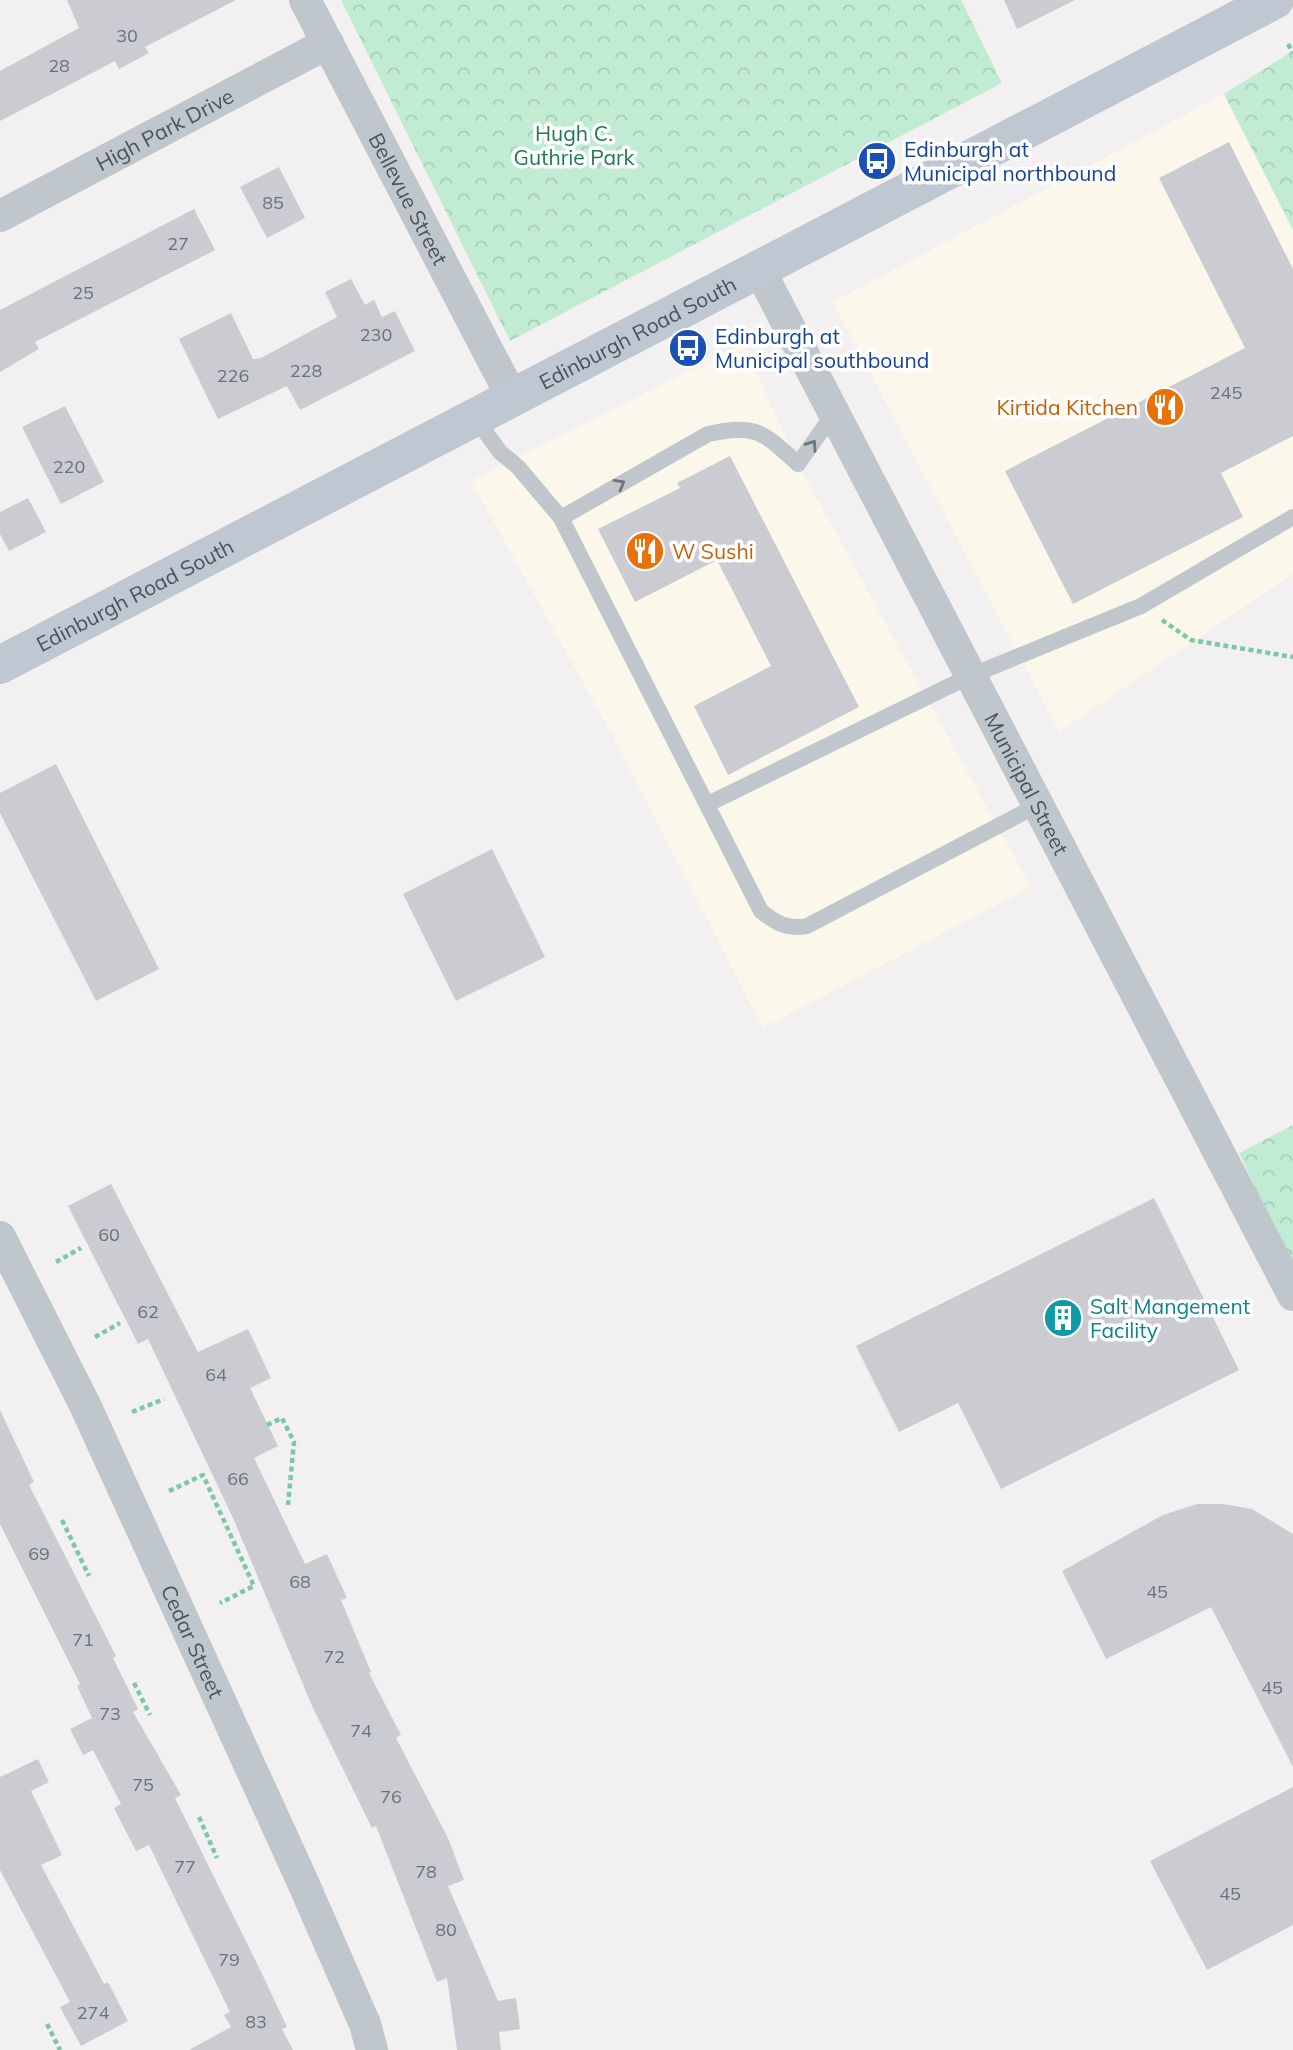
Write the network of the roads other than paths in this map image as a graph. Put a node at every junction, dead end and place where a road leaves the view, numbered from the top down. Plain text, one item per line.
1 (305, 0) edge
2 (1258, 4) edge
3 (328, 43) junction
4 (0, 216) edge
5 (760, 271) junction
6 (513, 399) junction
7 (834, 412) junction
8 (476, 419) junction
9 (1293, 517) edge
10 (561, 518) junction
11 (0, 665) edge
12 (970, 676) junction
13 (708, 804) junction
14 (1038, 805) junction
15 (0, 1237) edge
16 (1285, 1262) edge
17 (1293, 1295) edge
18 (372, 2050) edge

1 - 3 street, Bellevue Street
2 - 5 main road, Edinburgh Road South
3 - 4 street, High Park Drive
3 - 6 street, Bellevue Street
5 - 6 main road, Edinburgh Road South
5 - 7 street, Municipal Street
6 - 8 main road, Edinburgh Road South
10 -> 7 lane
7 - 12 street, Municipal Street
8 - 10 lane
8 - 11 main road, Edinburgh Road South
9 - 12 lane
10 - 13 lane
12 - 13 lane
12 - 14 street, Municipal Street
13 - 14 lane
14 - 16 street, Municipal Street
15 - 18 street, Cedar Street
16 - 17 street, Municipal Street

